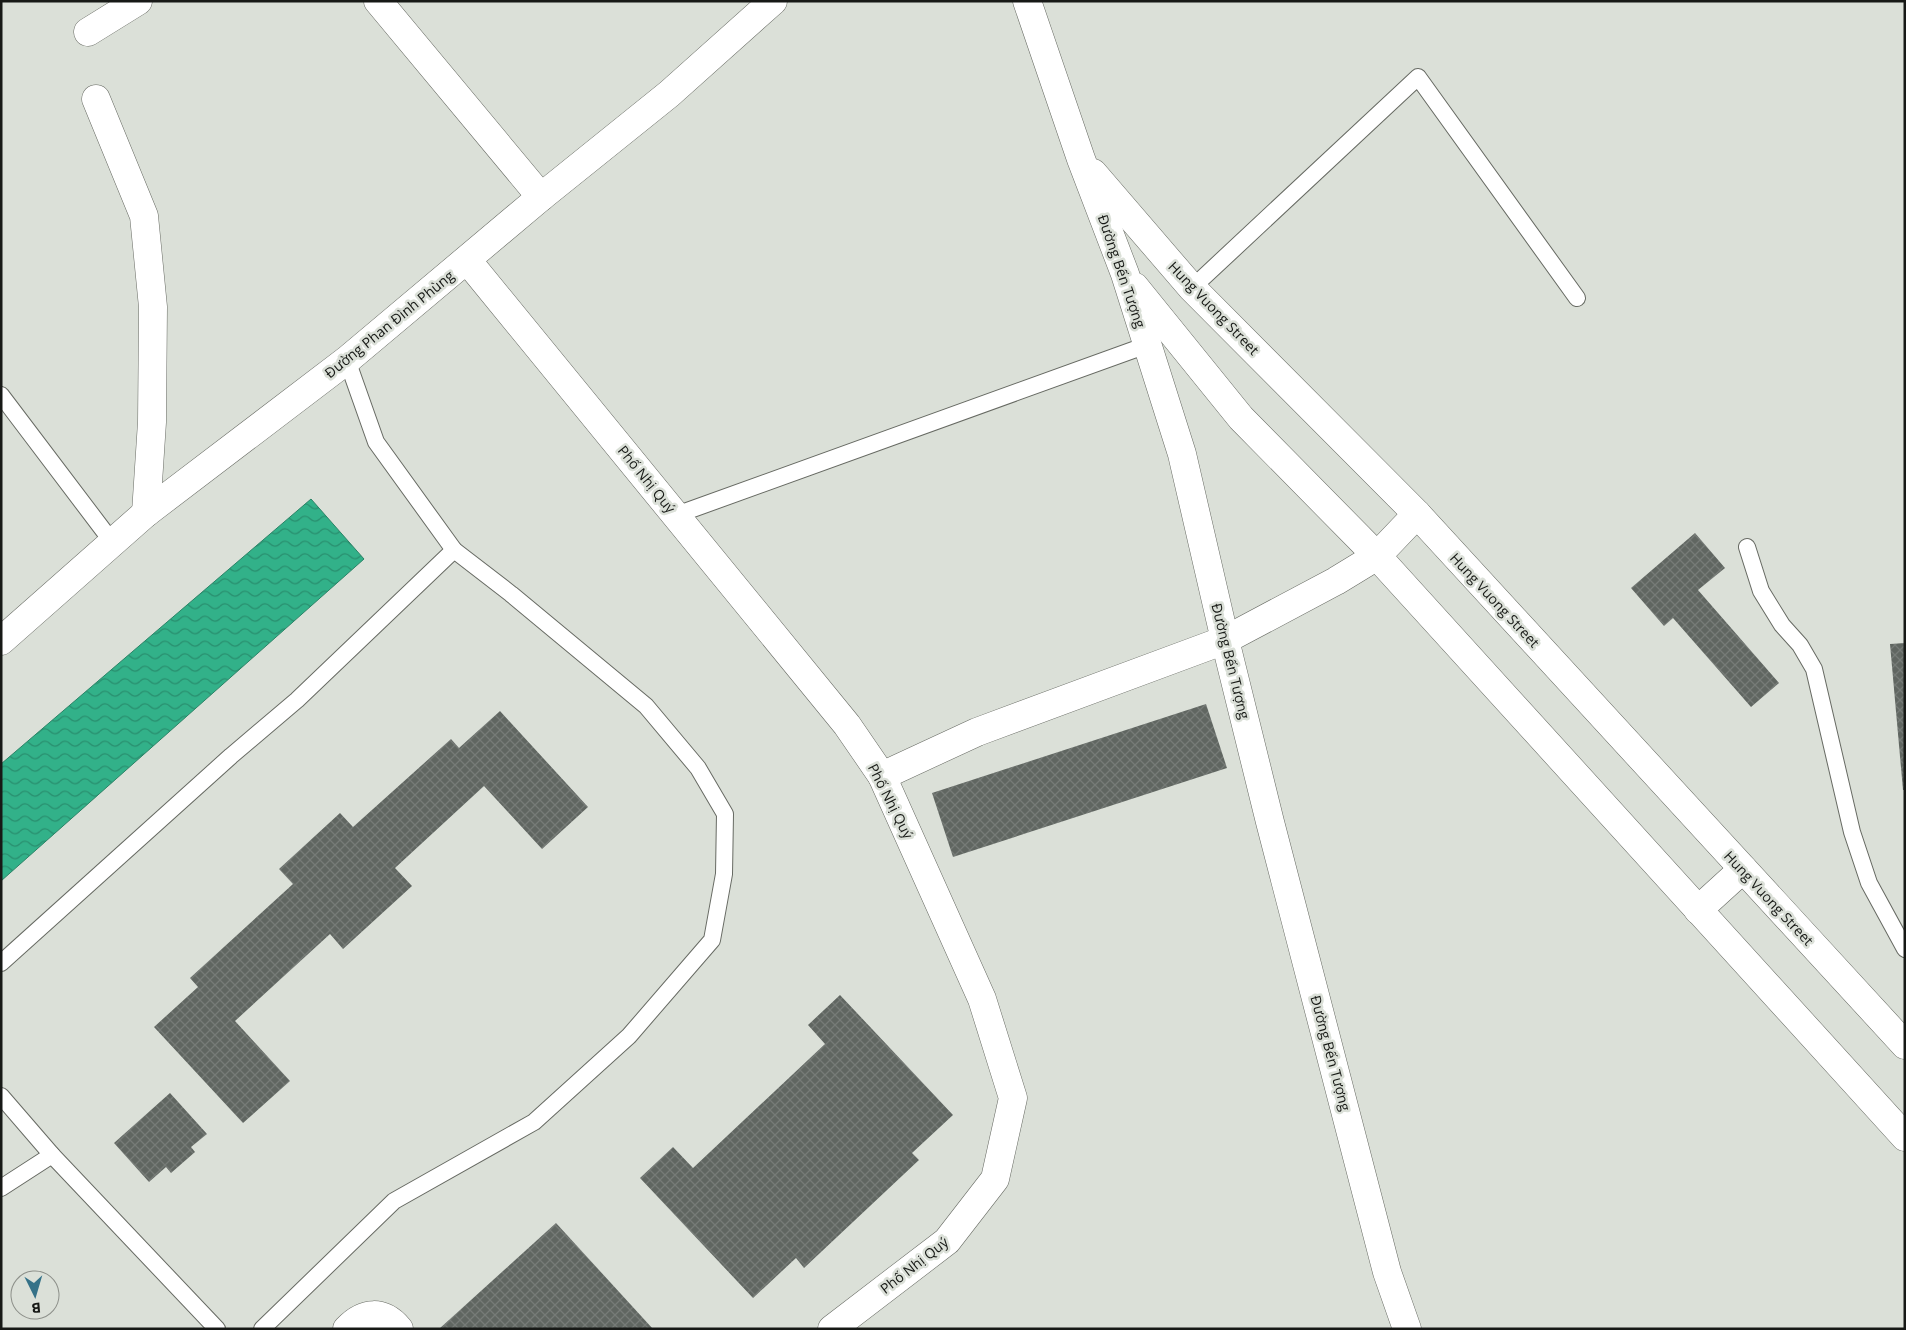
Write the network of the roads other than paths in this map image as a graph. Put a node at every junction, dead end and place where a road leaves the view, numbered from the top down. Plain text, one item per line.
1 (138, 1) edge
2 (378, 1) edge
3 (774, 1) edge
4 (1028, 1) edge
5 (88, 32) dead end
6 (96, 98) dead end
7 (1081, 159) junction
8 (541, 197) junction
9 (467, 260) junction
10 (1125, 274) junction
11 (1192, 288) junction
12 (1578, 298) dead end
13 (1147, 345) junction
14 (347, 360) junction
15 (1, 394) edge
16 (146, 513) junction
17 (1417, 514) junction
18 (676, 515) junction
19 (113, 543) junction
20 (1747, 547) dead end
21 (454, 550) junction
22 (1377, 556) junction
23 (1225, 640) junction
24 (1, 641) edge
25 (882, 776) junction
26 (1743, 869) junction
27 (1698, 910) junction
28 (1905, 950) edge
29 (1, 963) edge
30 (1905, 1045) edge
31 (1, 1096) edge
32 (1905, 1138) edge
33 (52, 1155) junction
34 (1, 1188) edge
35 (217, 1329) edge
36 (262, 1329) edge
37 (347, 1329) edge
38 (399, 1329) edge
39 (832, 1329) edge
40 (1407, 1329) edge

1 - 5 street
2 - 8 street
3 - 8 street, Đường Phan Đình Phùng
4 - 7 street, Đường Bến Tượng
6 - 16 street
7 - 10 street, Đường Bến Tượng
7 - 11 street, Hung Vuong Street
8 - 9 street, Đường Phan Đình Phùng
9 - 14 street, Đường Phan Đình Phùng
9 - 18 street, Phố Nhị Quý
10 - 13 street, Đường Bến Tượng
10 - 22 street
11 - 12 lane
11 - 17 street, Hung Vuong Street
13 - 18 lane
13 - 23 street, Đường Bến Tượng
14 - 16 street, Đường Phan Đình Phùng
14 - 21 lane
15 - 19 lane
16 - 19 street, Đường Phan Đình Phùng
17 - 22 street
17 - 26 street, Hung Vuong Street
18 - 25 street, Phố Nhị Quý
19 - 24 street, Đường Phan Đình Phùng
20 - 28 lane
21 - 29 lane
21 - 36 lane
22 - 23 street
22 - 27 street
23 - 25 street
23 - 40 street, Đường Bến Tượng
25 - 39 street, Phố Nhị Quý
26 - 27 street
26 - 30 street, Hung Vuong Street
27 - 32 street
31 - 33 lane
33 - 34 lane
33 - 35 lane
37 - 38 street

